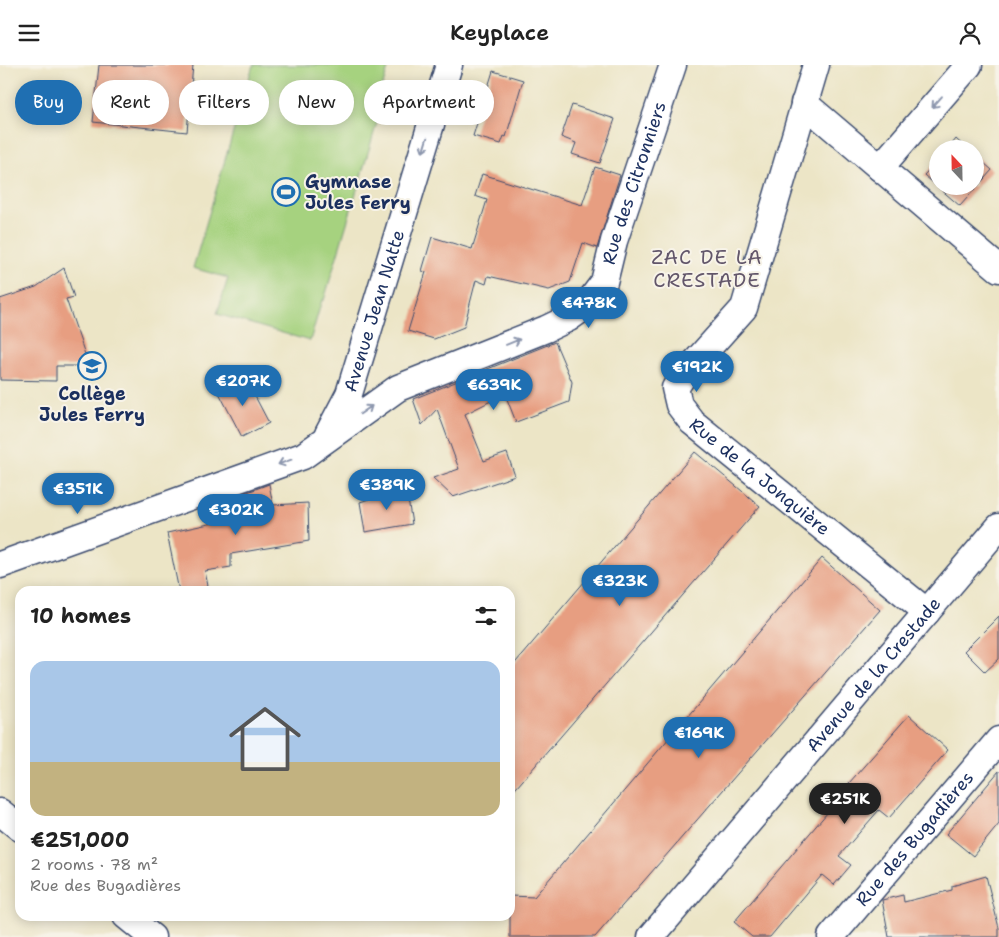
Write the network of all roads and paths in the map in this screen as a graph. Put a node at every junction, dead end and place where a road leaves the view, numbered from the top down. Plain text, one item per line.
1 (449, 65) edge
2 (673, 65) edge
3 (816, 65) edge
4 (969, 65) edge
5 (804, 103) junction
6 (880, 167) junction
7 (999, 269) edge
8 (326, 437) junction
9 (999, 527) edge
10 (0, 565) edge
11 (927, 612) junction
12 (999, 740) edge
13 (0, 812) edge
14 (15, 824) edge
15 (132, 921) edge
16 (152, 937) edge
17 (651, 937) edge
18 (831, 937) edge

1 -> 8 street, Avenue Jean Natte
8 -> 2 street, Rue des Citronniers
3 - 5 street, Rue de la Jonquière
4 -> 6 street
5 - 6 street
5 - 11 street, Rue de la Jonquière
6 - 7 street
8 -> 10 street, Rue des Citronniers
9 - 11 street, Avenue de la Crestade
11 - 17 street, Avenue de la Crestade
12 - 18 street, Rue des Bugadières
13 - 14 street
15 - 16 street

